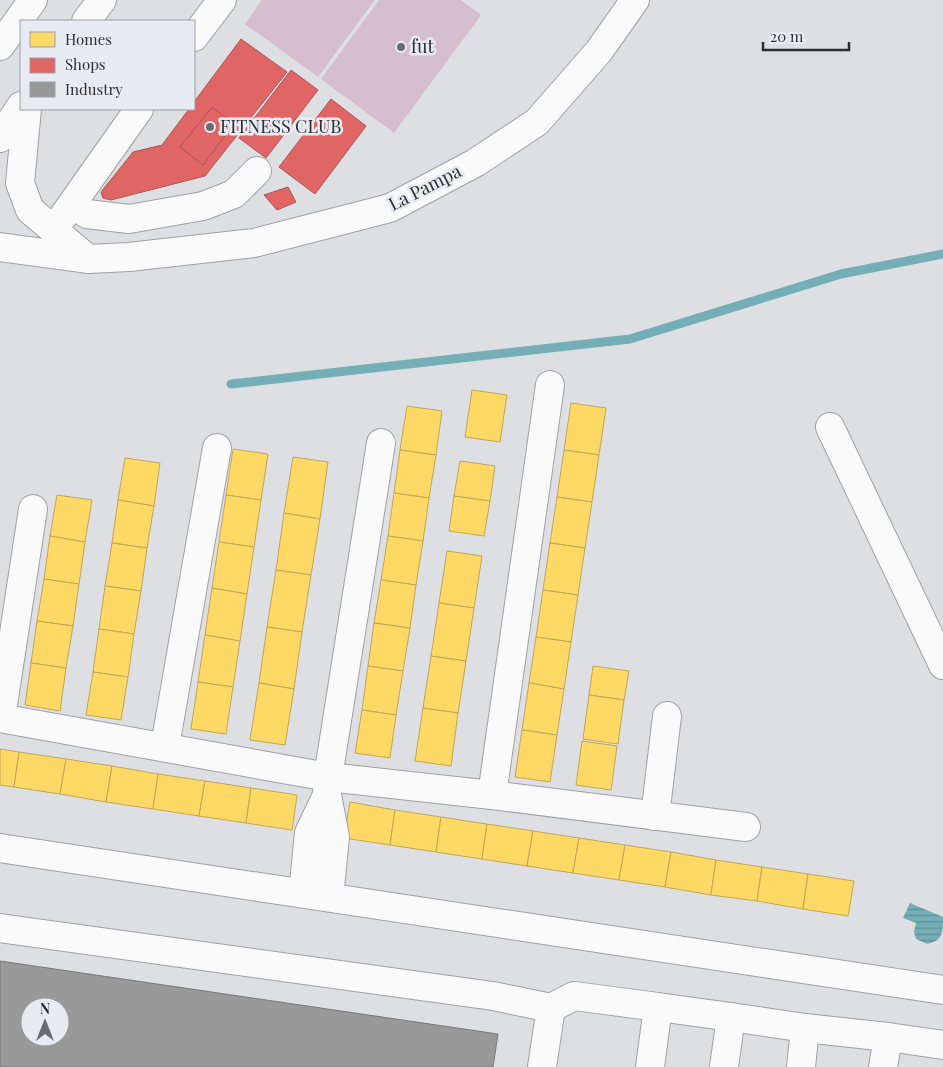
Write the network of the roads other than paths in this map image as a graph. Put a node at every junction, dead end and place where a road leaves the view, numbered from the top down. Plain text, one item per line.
1 (33, 0) edge
2 (102, 0) edge
3 (222, 0) edge
4 (635, 0) edge
5 (87, 20) edge
6 (195, 36) edge
7 (0, 46) edge
8 (20, 108) edge
9 (27, 110) edge
10 (138, 110) edge
11 (0, 138) edge
12 (257, 170) dead end
13 (73, 205) junction
14 (203, 206) junction
15 (53, 230) junction
16 (0, 247) edge
17 (189, 250) junction
18 (88, 259) junction
19 (550, 385) dead end
20 (830, 427) dead end
21 (381, 443) dead end
22 (217, 448) dead end
23 (33, 509) dead end
24 (943, 665) edge
25 (667, 716) dead end
26 (0, 718) edge
27 (165, 746) junction
28 (327, 786) junction
29 (492, 795) junction
30 (655, 816) junction
31 (746, 827) dead end
32 (0, 848) edge
33 (316, 895) junction
34 (0, 928) edge
35 (943, 990) edge
36 (658, 1007) junction
37 (551, 1008) junction
38 (730, 1017) junction
39 (806, 1028) junction
40 (888, 1037) junction
41 (943, 1045) edge
42 (542, 1067) edge
43 (650, 1067) edge
44 (724, 1067) edge
45 (800, 1067) edge
46 (883, 1067) edge

1 - 7 street
2 - 5 street
3 - 6 street
4 - 17 street, La Pampa
8 - 11 street
9 - 15 street
10 - 13 street
12 - 14 street
13 - 14 street
13 - 15 street
14 - 17 street
15 - 18 street
16 - 18 street, La Pampa
17 - 18 street, La Pampa
19 - 29 street
20 - 24 street
21 - 28 street
22 - 27 street
23 - 26 street
25 - 30 street
26 - 27 street
27 - 28 street
28 - 29 street
28 - 33 street
29 - 30 street
30 - 31 street
32 - 33 street
33 - 35 street
34 - 37 street
36 - 37 street
36 - 38 street
36 - 43 street
37 - 42 street
38 - 39 street
38 - 44 street
39 - 40 street
39 - 45 street
40 - 41 street
40 - 46 street

